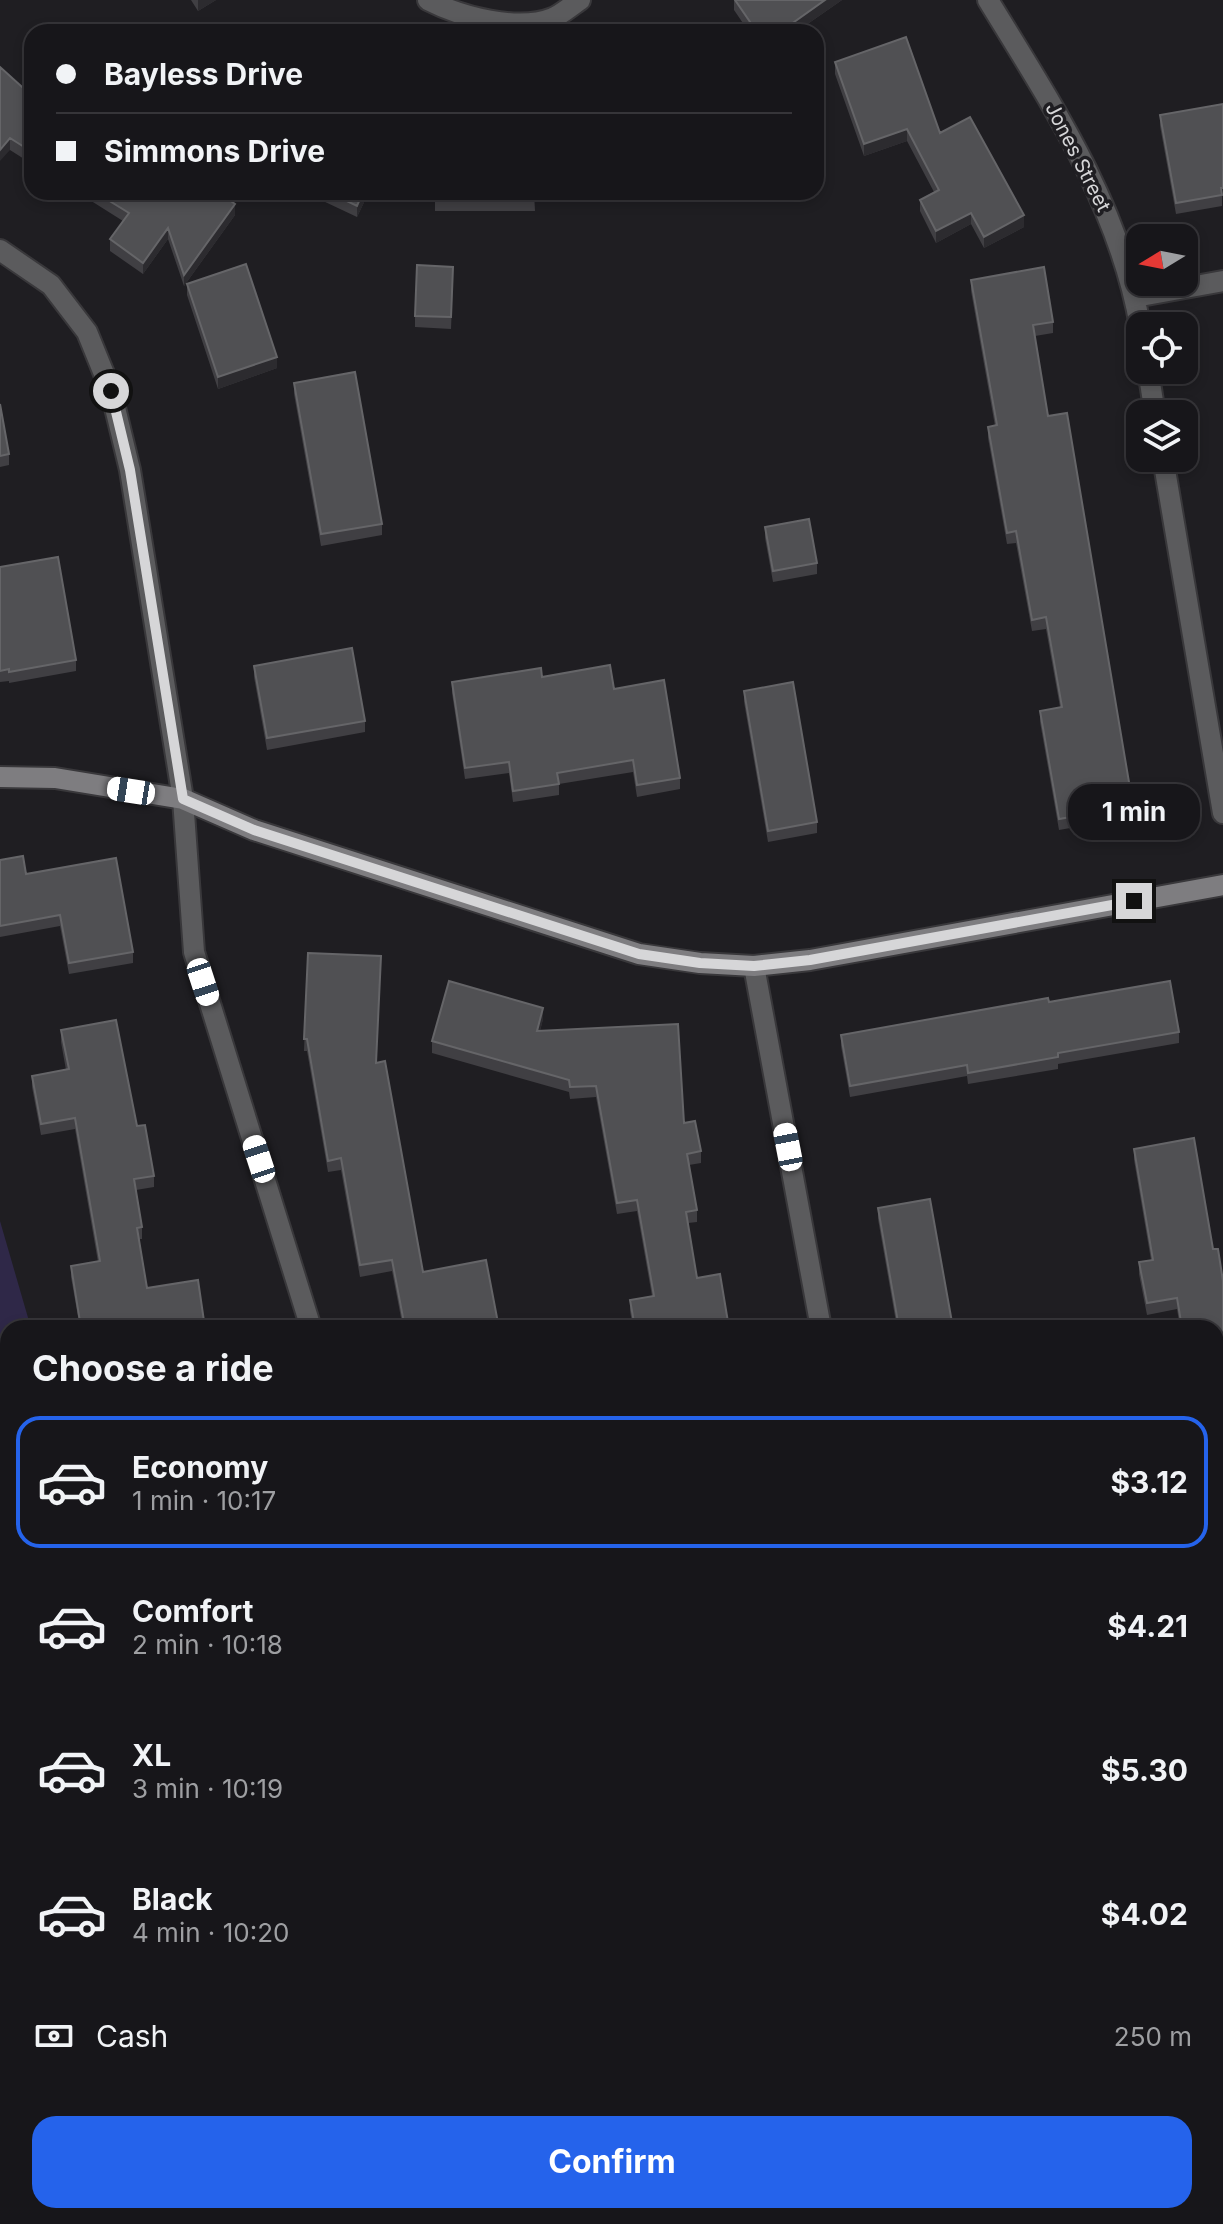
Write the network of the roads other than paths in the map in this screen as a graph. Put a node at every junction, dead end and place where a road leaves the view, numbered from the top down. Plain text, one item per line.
1 (428, 0) edge
2 (580, 0) edge
3 (988, 0) edge
4 (518, 24) edge
5 (532, 24) edge
6 (4, 256) edge
7 (1223, 281) edge
8 (1135, 297) junction
9 (1138, 312) edge
10 (1165, 472) edge
11 (0, 777) edge
12 (183, 799) junction
13 (1223, 813) edge
14 (1223, 885) edge
15 (754, 966) junction
16 (309, 1320) edge
17 (820, 1320) edge

1 - 4 street
2 - 5 street
3 - 8 street, Jones Street
6 - 12 street
7 - 8 street
8 - 9 street, Jones Street
10 - 13 street
11 - 12 street
12 - 15 street
12 - 16 street
14 - 15 street
15 - 17 street

